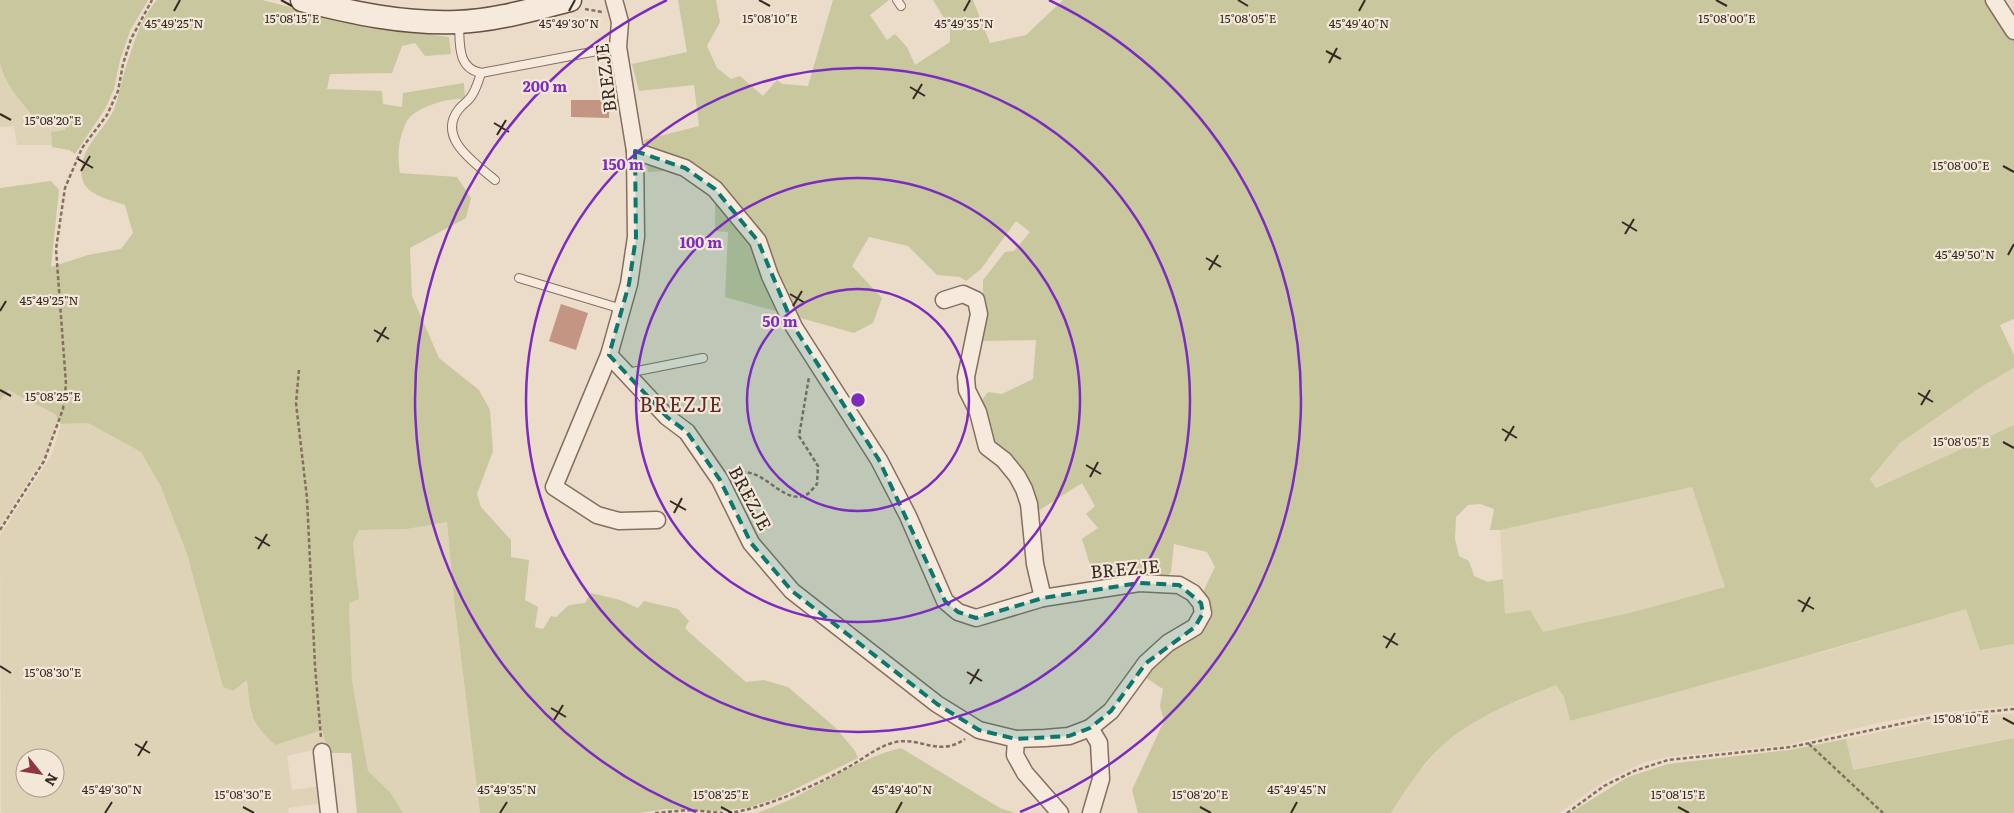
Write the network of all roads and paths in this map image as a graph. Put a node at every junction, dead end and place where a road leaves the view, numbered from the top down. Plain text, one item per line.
1 (152, 0) edge
2 (302, 0) edge
3 (614, 0) edge
4 (1994, 0) edge
5 (576, 5) edge
6 (602, 12) dead end
7 (459, 22) junction
8 (2014, 31) edge
9 (618, 47) junction
10 (481, 73) junction
11 (635, 151) junction
12 (494, 180) dead end
13 (519, 278) dead end
14 (944, 300) dead end
15 (622, 310) junction
16 (609, 355) junction
17 (814, 357) junction
18 (703, 358) dead end
19 (299, 370) dead end
20 (627, 373) junction
21 (720, 480) junction
22 (658, 520) dead end
23 (0, 530) edge
24 (1043, 598) junction
25 (2014, 709) edge
26 (1090, 728) junction
27 (979, 730) junction
28 (1016, 739) junction
29 (1809, 744) junction
30 (322, 752) joint
31 (329, 813) edge
32 (655, 813) edge
33 (723, 813) edge
34 (728, 813) edge
35 (1060, 813) edge
36 (1091, 813) edge
37 (1567, 813) edge
38 (1883, 813) edge

1 - 23 path
2 - 7 street
3 - 9 street, BREZJE
4 - 8 street
5 - 6 path
5 - 7 street
7 - 10 lane
9 - 10 lane
9 - 11 street, BREZJE
10 - 12 lane
11 - 15 street, BREZJE
11 - 17 street, BREZJE
13 - 15 lane
14 - 24 street
15 - 16 street, BREZJE
16 - 20 street, BREZJE
16 - 22 street, BREZJE
17 - 21 path
17 - 24 street, BREZJE
18 - 20 lane
19 - 30 path
20 - 21 street, BREZJE
21 - 27 street, BREZJE
24 - 26 street, BREZJE
25 - 29 path
26 - 28 street, BREZJE
26 - 36 street
27 - 28 street, BREZJE
27 - 34 path
28 - 35 street
29 - 37 path
29 - 38 path
30 - 31 street
32 - 33 path

